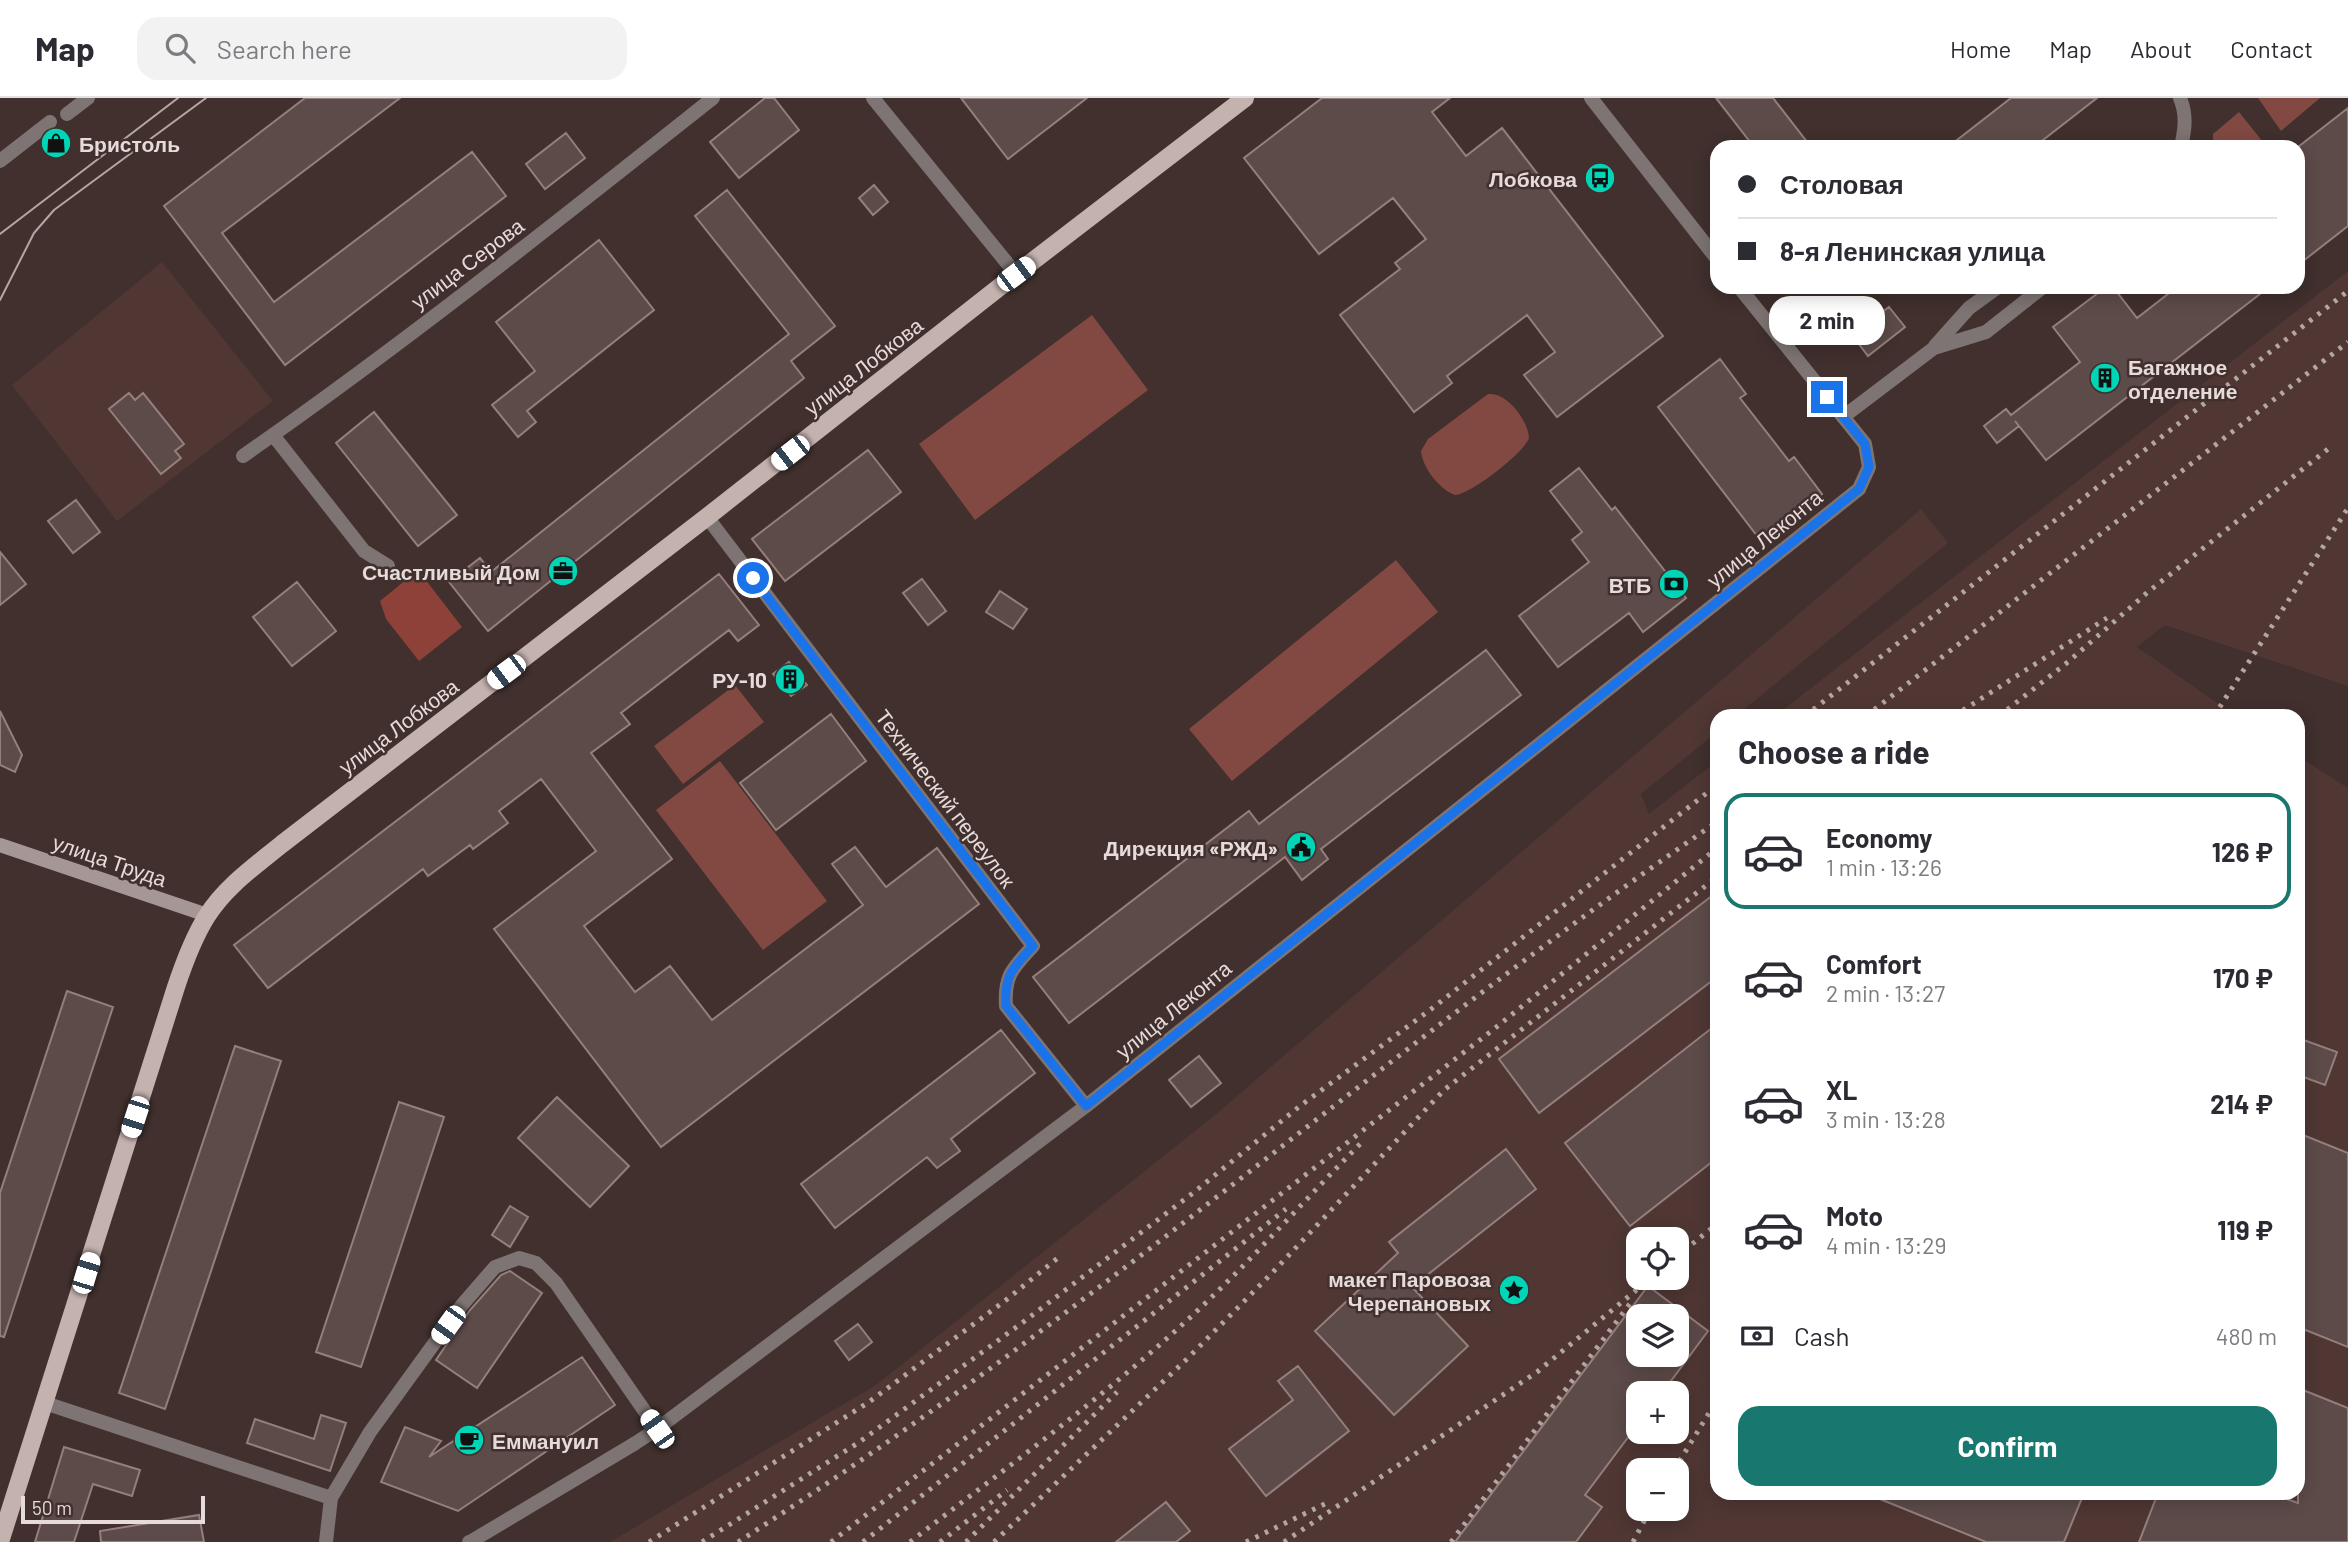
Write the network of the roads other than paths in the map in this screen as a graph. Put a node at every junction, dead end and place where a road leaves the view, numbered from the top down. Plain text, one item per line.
1 (88, 98) edge
2 (713, 98) edge
3 (873, 98) edge
4 (1245, 98) edge
5 (1591, 98) edge
6 (2180, 98) edge
7 (67, 114) dead end
8 (50, 122) dead end
9 (2182, 140) edge
10 (0, 162) edge
11 (1710, 250) edge
12 (1016, 274) junction
13 (1745, 294) edge
14 (1988, 294) edge
15 (2034, 294) edge
16 (1934, 348) junction
17 (1843, 417) junction
18 (273, 435) junction
19 (243, 456) dead end
20 (707, 517) junction
21 (388, 566) dead end
22 (0, 845) edge
23 (207, 915) junction
24 (1086, 1106) junction
25 (46, 1403) junction
26 (657, 1429) junction
27 (331, 1498) junction
28 (6, 1504) edge
29 (0, 1542) edge
30 (326, 1542) edge
31 (470, 1542) edge

1 - 7 street
2 - 18 street, улица Серова
3 - 12 street
4 - 12 main road, улица Лобкова
5 - 11 street
6 - 9 street
8 - 10 street
12 - 20 main road, улица Лобкова
13 - 17 street
14 - 16 street
15 - 16 street
16 - 17 street
17 - 24 street, улица Леконта
18 - 19 street, улица Серова
18 - 21 street
20 - 23 main road, улица Лобкова
20 - 24 street, Технический переулок
22 - 23 main road, улица Труда
23 - 25 main road, улица Лобкова
24 - 26 street, улица Леконта
25 - 27 street
25 - 28 main road, улица Лобкова
26 - 27 street
26 - 31 street, улица Леконта
27 - 30 street
28 - 29 main road, улица Лобкова

